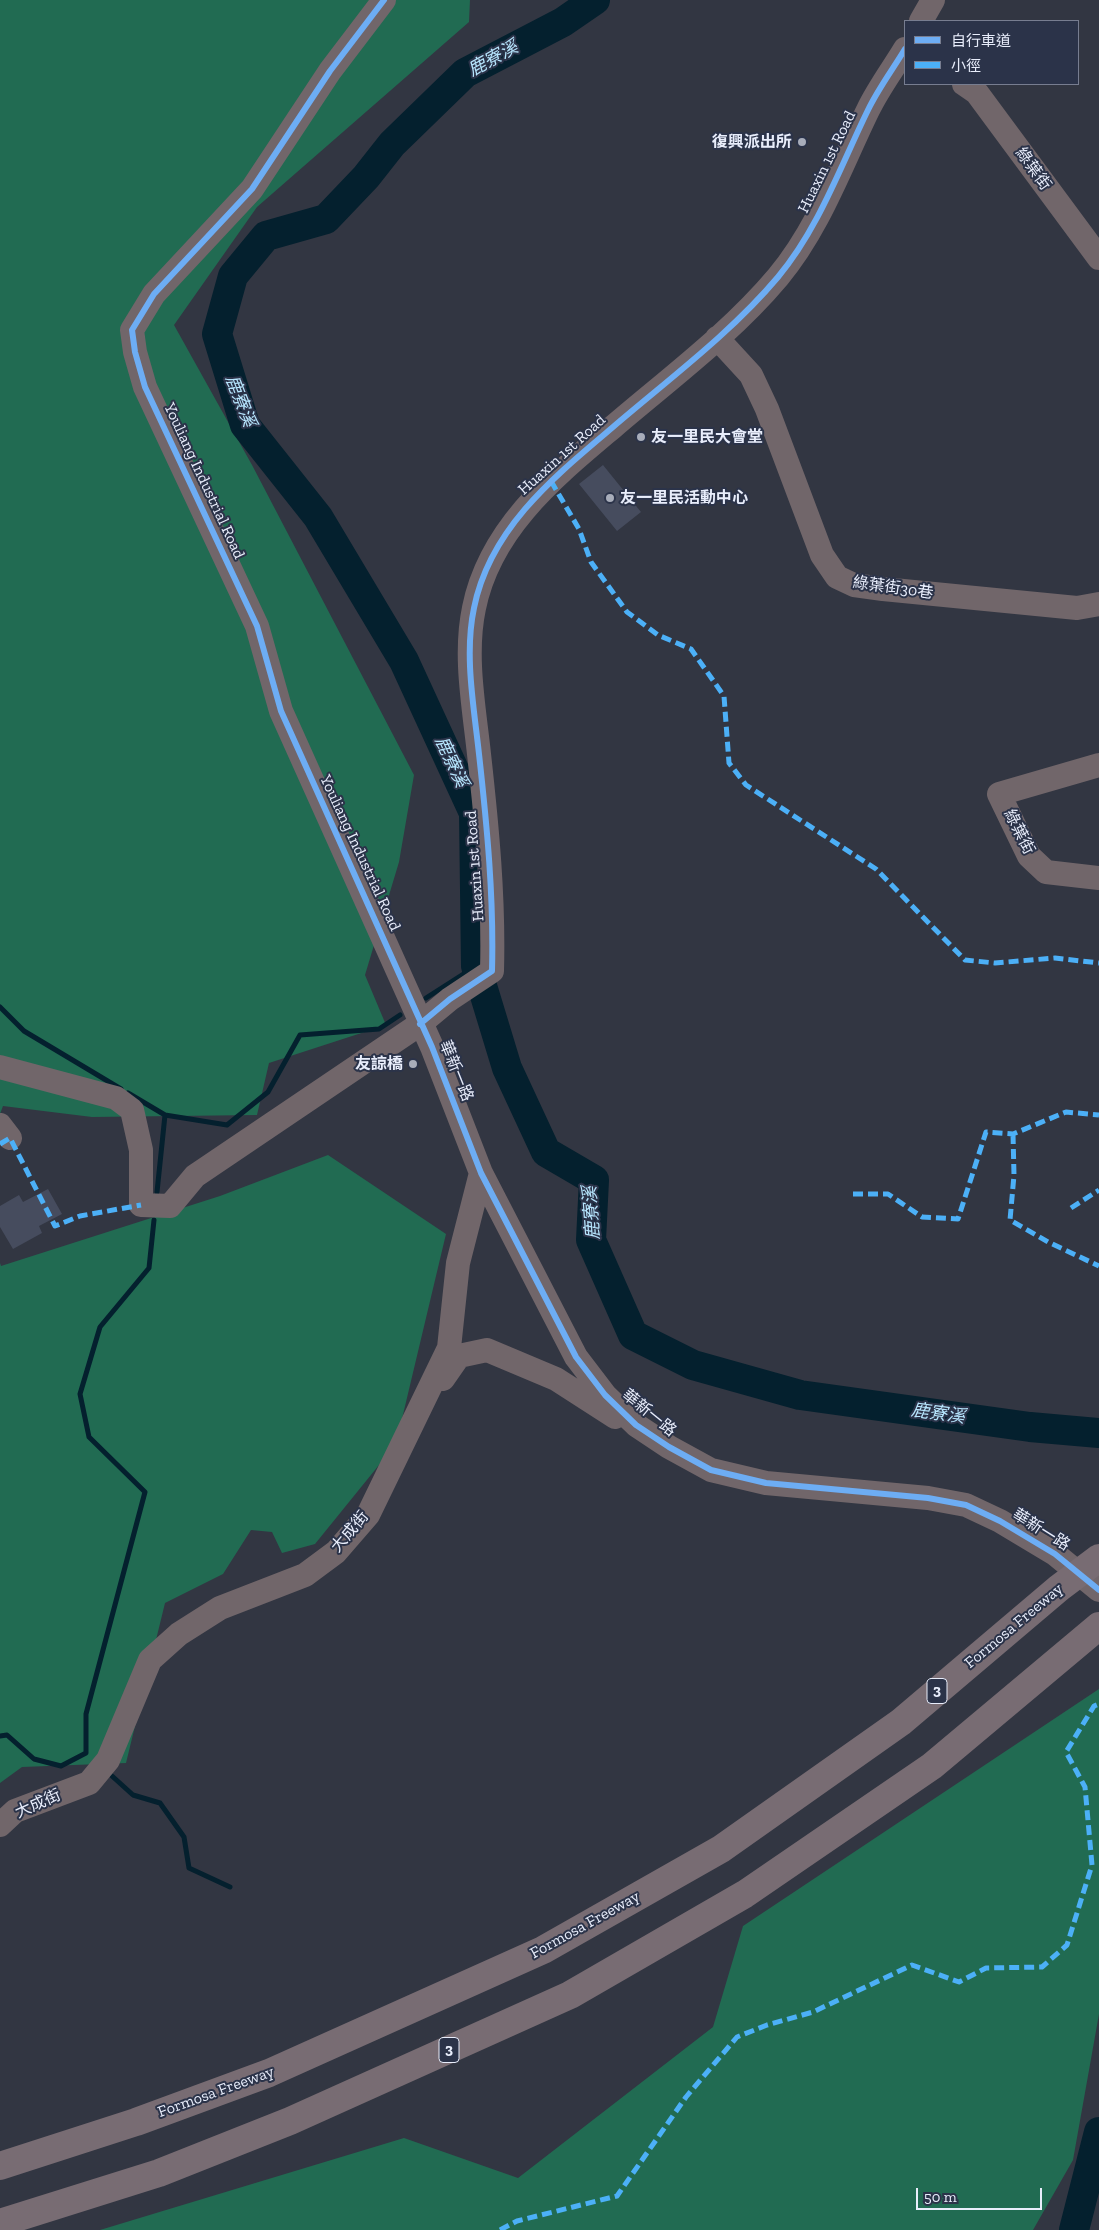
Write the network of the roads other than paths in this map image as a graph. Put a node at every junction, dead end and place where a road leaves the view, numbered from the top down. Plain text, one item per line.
1 (384, 0) edge
2 (934, 0) edge
3 (923, 20) edge
4 (904, 51) edge
5 (965, 85) edge
6 (1099, 258) edge
7 (717, 338) junction
8 (1099, 604) edge
9 (1099, 765) edge
10 (1099, 878) edge
11 (420, 1024) junction
12 (0, 1068) edge
13 (482, 1173) junction
14 (636, 1424) junction
15 (408, 1430) junction
16 (1099, 1558) edge
17 (1099, 1590) edge
18 (1099, 1626) edge
19 (0, 1826) edge
20 (0, 2166) edge
21 (0, 2223) edge

1 - 11 street, Youliang Industrial Road
2 - 3 street
4 - 7 street, Huaxin 1st Road
5 - 6 street, 綠葉街
7 - 8 street, 綠葉街30巷
7 - 11 street, Huaxin 1st Road
9 - 10 street, 綠葉街
11 - 12 street
11 - 13 street, 華新一路
13 - 14 street, 華新一路
13 - 15 street, 大成街
14 - 15 street
14 - 17 street, 華新一路
15 - 19 street, 大成街
16 - 20 highway, Formosa Freeway / 3
18 - 21 highway, 3

